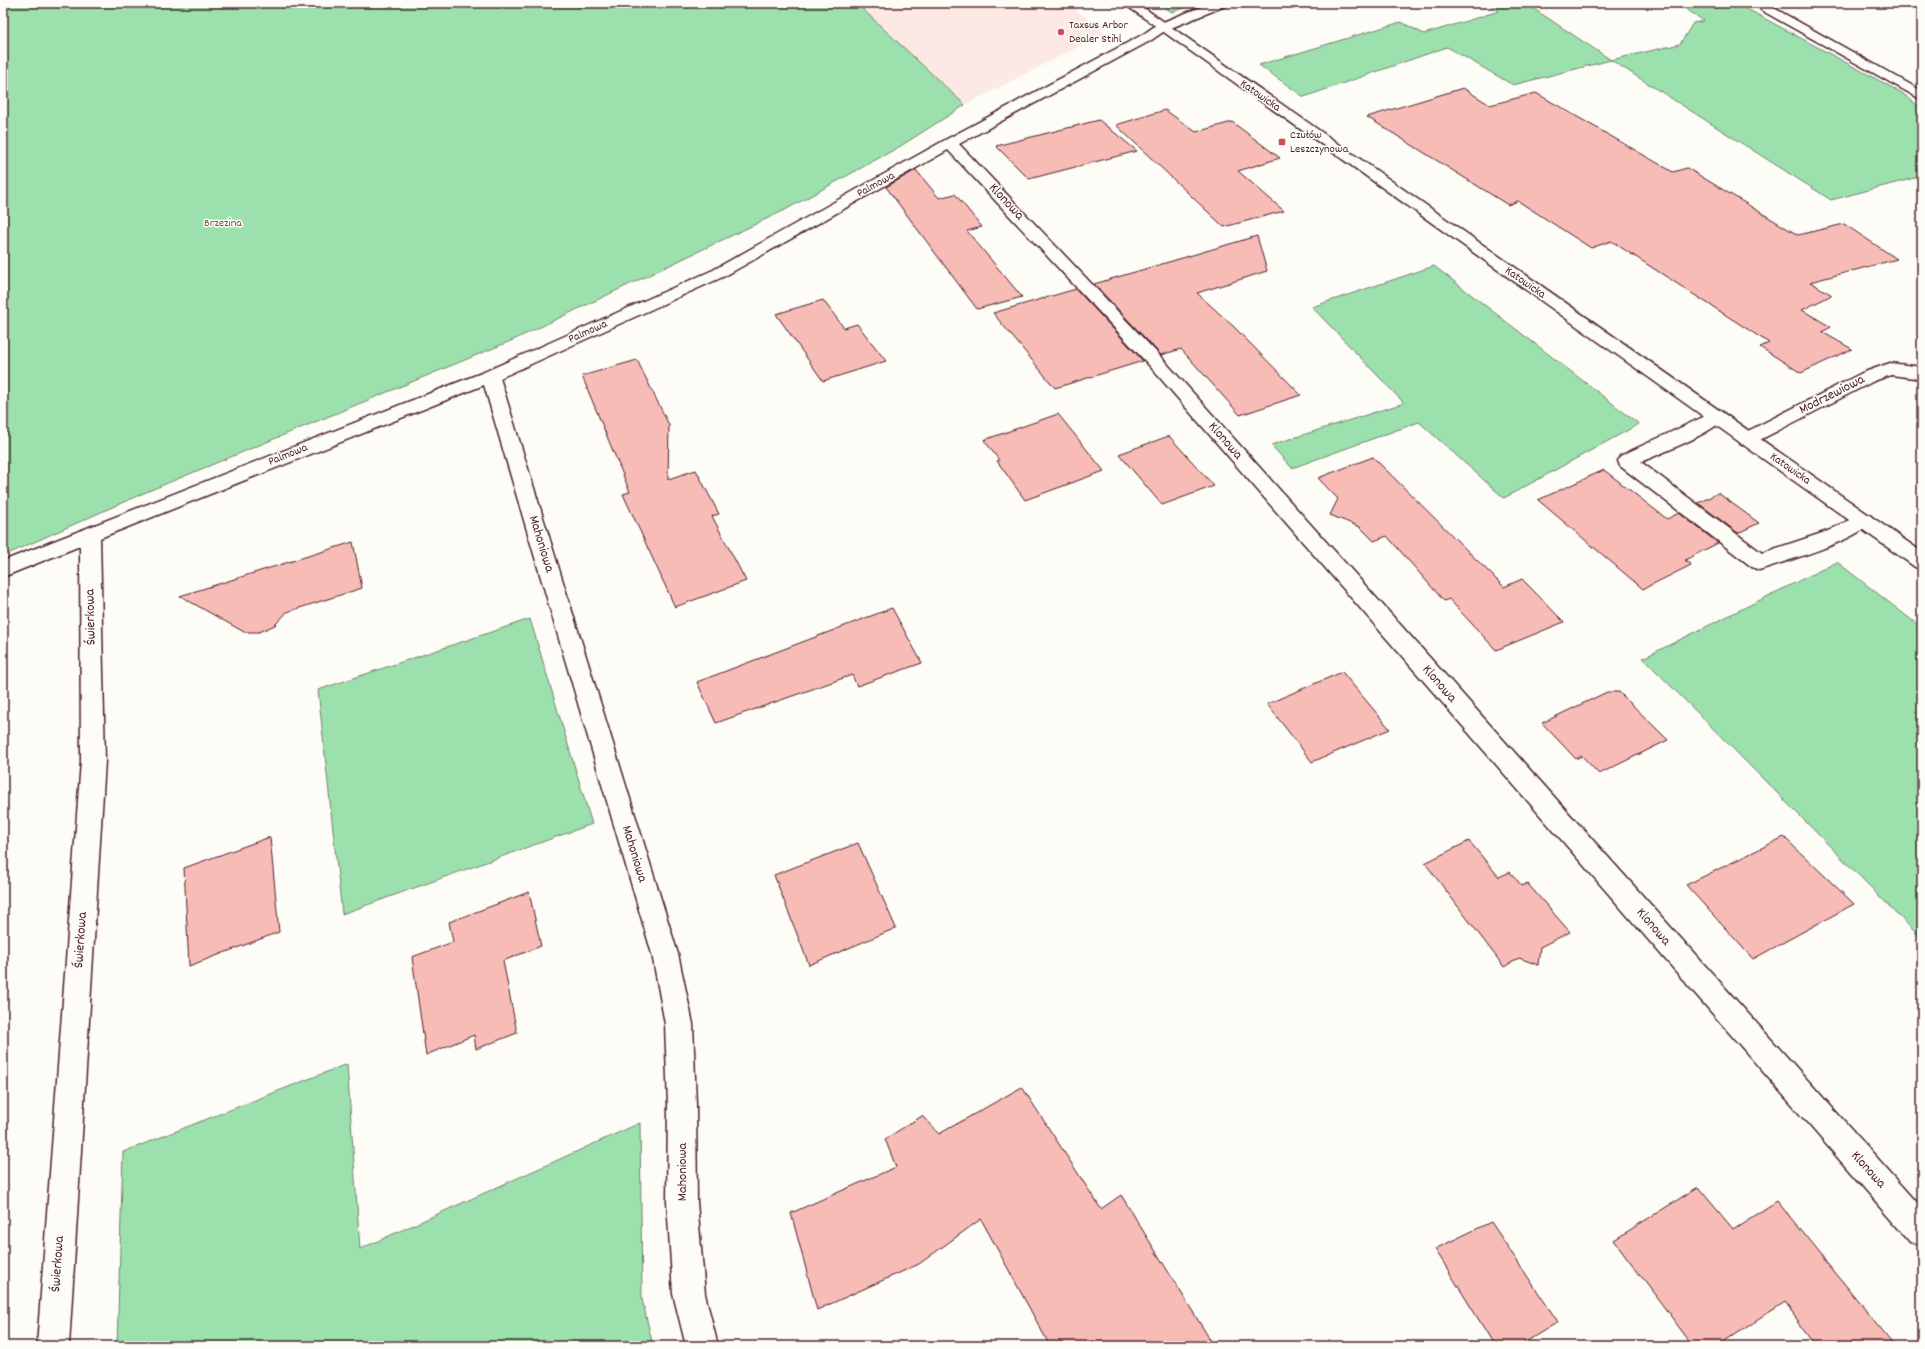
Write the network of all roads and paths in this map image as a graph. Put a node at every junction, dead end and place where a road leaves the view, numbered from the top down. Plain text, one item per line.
1 (1129, 3) edge
2 (1221, 3) edge
3 (1765, 7) dead end
4 (1162, 27) junction
5 (1922, 96) edge
6 (950, 143) junction
7 (1922, 373) edge
8 (490, 376) junction
9 (1716, 417) junction
10 (1747, 439) junction
11 (1863, 520) junction
12 (90, 534) junction
13 (1922, 562) edge
14 (3, 569) edge
15 (1922, 1230) edge
16 (53, 1346) edge
17 (702, 1346) edge

1 - 4 street, Katowicka
2 - 4 street, Palmowa
3 - 5 street
4 - 6 street, Palmowa
4 - 9 street, Katowicka
6 - 8 street, Palmowa
6 - 15 street, Klonowa
7 - 10 street, Modrzewiowa
8 - 12 street, Palmowa
8 - 17 street, Mahoniowa
9 - 10 street, Katowicka
9 - 11 street
10 - 11 street, Katowicka
11 - 13 street, Katowicka
12 - 14 street, Palmowa
12 - 16 street, Świerkowa

